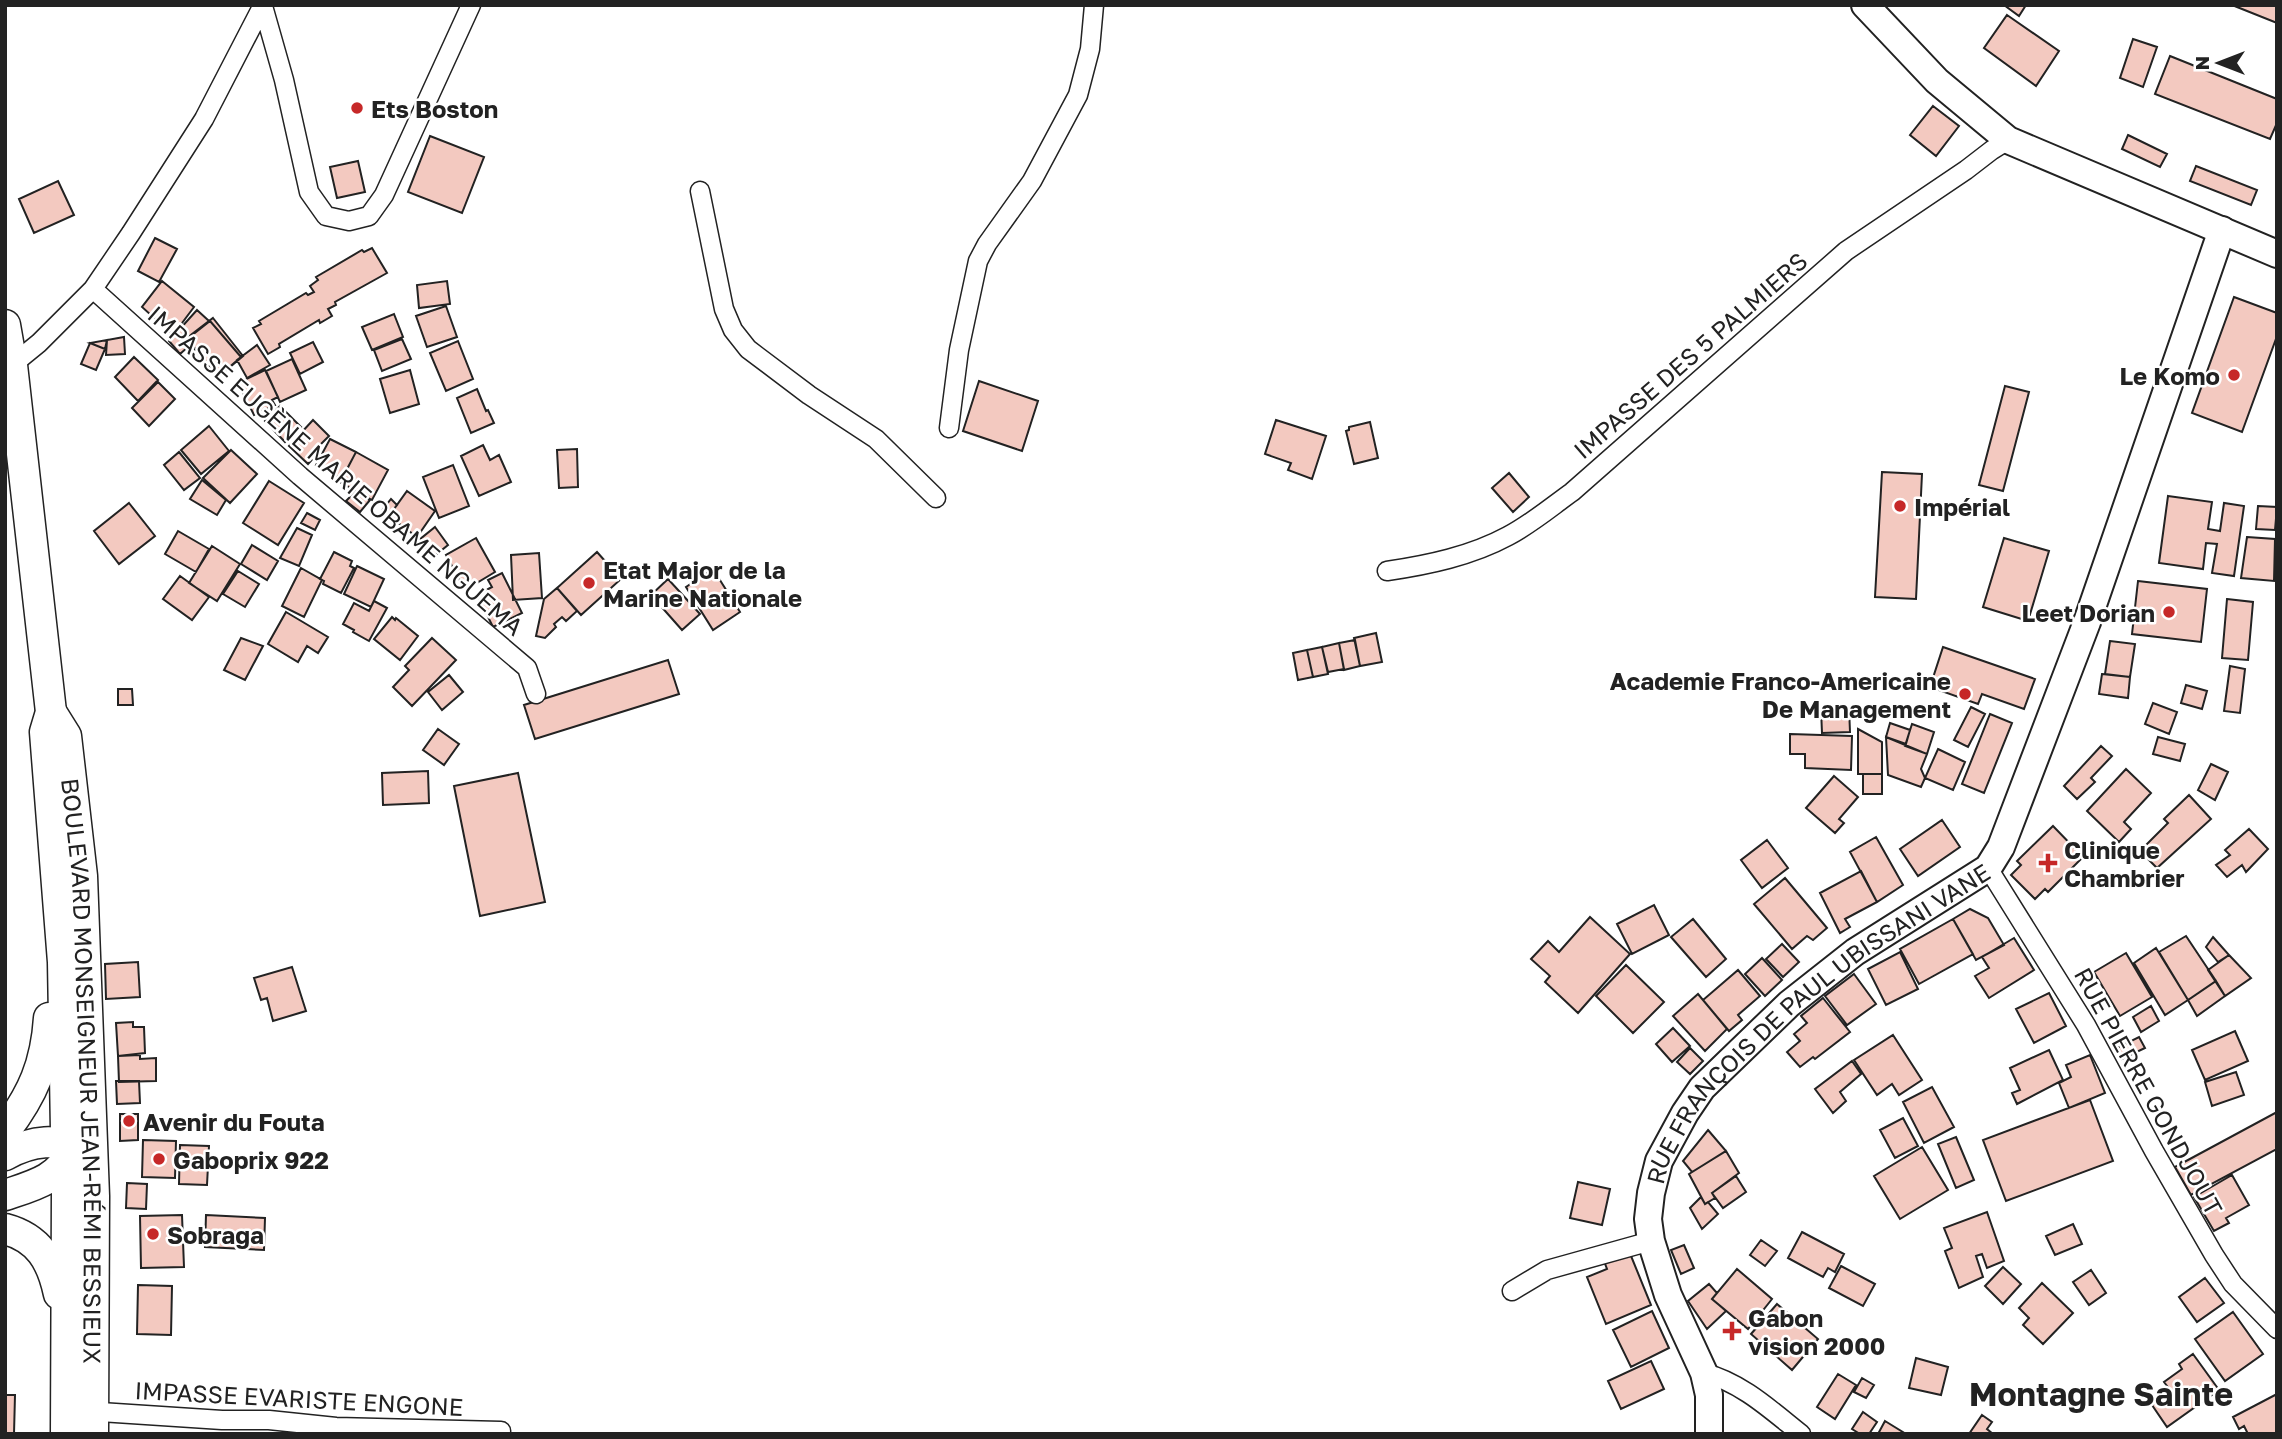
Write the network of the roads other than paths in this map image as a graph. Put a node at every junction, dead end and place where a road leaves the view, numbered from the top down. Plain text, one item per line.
1 (471, 5) edge
2 (1094, 5) edge
3 (1865, 5) edge
4 (263, 6) edge
5 (2008, 140) junction
6 (700, 191) dead end
7 (2222, 230) junction
8 (2277, 254) edge
9 (93, 289) junction
10 (5, 325) edge
11 (12, 365) junction
12 (949, 428) dead end
13 (936, 498) dead end
14 (1387, 571) dead end
15 (536, 694) dead end
16 (51, 712) junction
17 (57, 867) junction
18 (1988, 869) junction
19 (84, 927) junction
20 (5, 1132) edge
21 (68, 1154) junction
22 (5, 1155) edge
23 (5, 1195) edge
24 (5, 1229) edge
25 (1651, 1241) junction
26 (1511, 1291) dead end
27 (2277, 1329) edge
28 (67, 1331) junction
29 (1704, 1373) junction
30 (83, 1415) edge
31 (501, 1431) dead end
32 (1709, 1434) edge
33 (1801, 1434) edge

1 - 4 street
2 - 12 street
3 - 5 street
4 - 9 street
5 - 7 street
5 - 14 street, IMPASSE DES 5 PALMIERS
6 - 13 street
7 - 8 street
7 - 18 street, RUE FRANÇOIS DE PAUL UBISSANI VANE
9 - 11 street
9 - 15 street, IMPASSE EUGÈNE MARIE OBAME NGUEMA
10 - 11 main road, BOULEVARD MONSEIGNEUR JEAN-RÉMI BESSIEUX
11 - 16 main road, BOULEVARD MONSEIGNEUR JEAN-RÉMI BESSIEUX
16 - 17 main road, BOULEVARD MONSEIGNEUR JEAN-RÉMI BESSIEUX
16 - 19 main road, BOULEVARD MONSEIGNEUR JEAN-RÉMI BESSIEUX
17 - 20 main road
17 - 21 main road, BOULEVARD MONSEIGNEUR JEAN-RÉMI BESSIEUX
18 - 25 street, RUE FRANÇOIS DE PAUL UBISSANI VANE
18 - 27 street, RUE PIERRE GONDJOUT
19 - 21 main road
19 - 30 main road, BOULEVARD MONSEIGNEUR JEAN-RÉMI BESSIEUX
21 - 22 main road
21 - 23 main road
21 - 28 main road, BOULEVARD MONSEIGNEUR JEAN-RÉMI BESSIEUX
21 - 30 main road
24 - 28 main road
25 - 26 street
25 - 29 street, RUE FRANÇOIS DE PAUL UBISSANI VANE
28 - 30 main road, BOULEVARD MONSEIGNEUR JEAN-RÉMI BESSIEUX
29 - 32 street, RUE FRANÇOIS DE PAUL UBISSANI VANE
29 - 33 street
30 - 31 street, IMPASSE EVARISTE ENGONE

